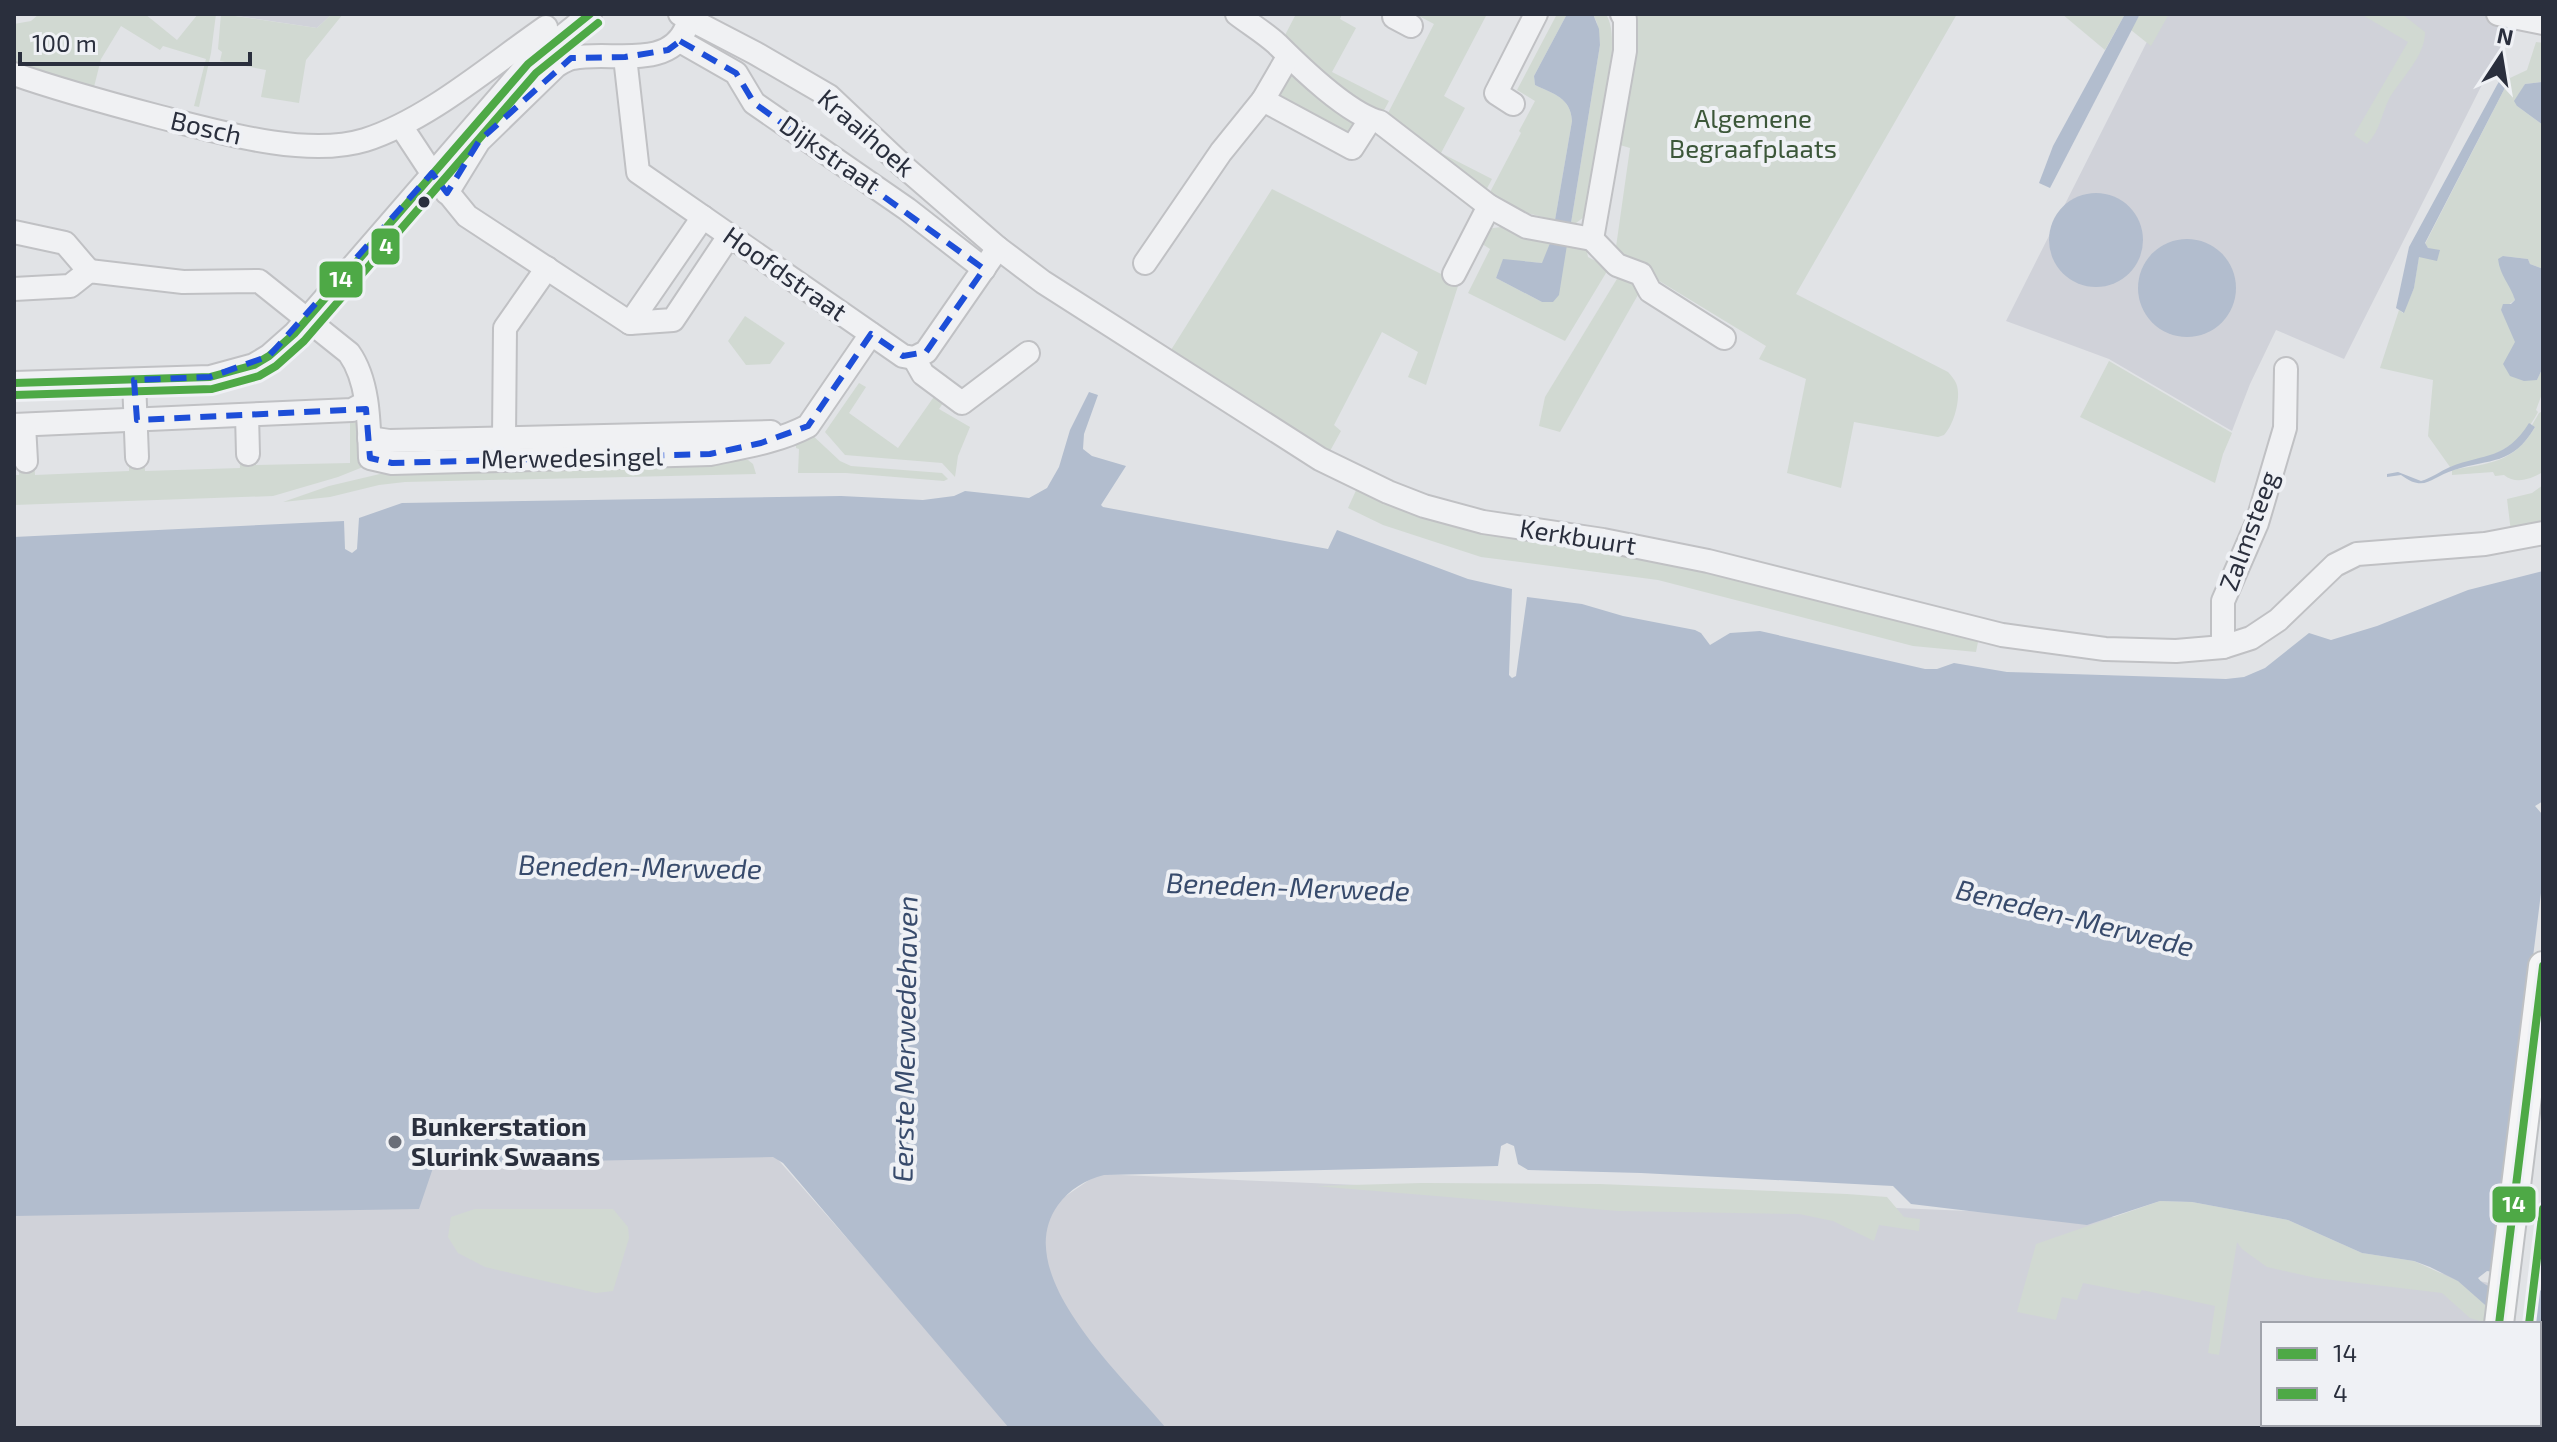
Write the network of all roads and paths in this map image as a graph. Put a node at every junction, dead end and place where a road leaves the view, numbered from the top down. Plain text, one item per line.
1 (590, 14) edge
2 (1237, 14) edge
3 (1536, 14) edge
4 (1622, 14) edge
5 (2498, 14) edge
6 (685, 17) edge
7 (2543, 23) edge
8 (546, 27) dead end
9 (680, 41) junction
10 (625, 57) junction
11 (1288, 57) junction
12 (14, 74) edge
13 (1263, 100) junction
14 (1513, 104) dead end
15 (1370, 120) junction
16 (401, 126) junction
17 (432, 173) junction
18 (447, 193) junction
19 (1489, 206) junction
20 (703, 217) junction
21 (14, 232) edge
22 (729, 236) junction
23 (1592, 239) junction
24 (998, 248) junction
25 (1145, 263) dead end
26 (547, 268) junction
27 (984, 269) junction
28 (89, 271) junction
29 (1454, 274) dead end
30 (14, 289) edge
31 (308, 319) junction
32 (630, 323) junction
33 (871, 334) junction
34 (1724, 338) dead end
35 (1028, 353) dead end
36 (914, 358) junction
37 (2286, 369) dead end
38 (134, 380) junction
39 (14, 383) edge
40 (365, 403) junction
41 (247, 415) junction
42 (137, 420) junction
43 (19, 425) edge
44 (792, 434) junction
45 (504, 437) junction
46 (370, 448) junction
47 (248, 454) dead end
48 (137, 457) dead end
49 (26, 461) dead end
50 (2543, 533) edge
51 (2223, 647) junction
52 (2542, 976) edge
53 (2543, 1109) edge
54 (2499, 1322) edge
55 (2517, 1322) edge

1 - 17 street
2 - 11 street
3 - 14 street
4 - 23 street
5 - 7 street
6 - 9 street
6 - 24 street, Kraaihoek
8 - 16 street
9 - 10 street
9 - 27 street, Dijkstraat
10 - 18 street
10 - 20 street, Hoofdstraat
11 - 13 street
11 - 15 street
12 - 16 street, Bosch
13 - 15 street
13 - 25 street
15 - 19 street
16 - 17 street
17 - 18 street
17 - 31 street
18 - 26 street
19 - 23 street
19 - 29 street
20 - 22 street, Hoofdstraat
20 - 32 street
21 - 28 street
22 - 32 street
22 - 33 street, Hoofdstraat
23 - 34 street
24 - 27 street
24 - 51 street, Kerkbuurt
26 - 32 street
26 - 45 street
27 - 36 street
28 - 30 street
28 - 31 street
31 - 38 street
31 - 40 street
33 - 36 street, Hoofdstraat
33 - 44 street, Merwedesingel
35 - 36 street, Hoofdstraat
37 - 51 street, Zalmsteeg
38 - 39 street
38 - 42 street
40 - 41 street
40 - 46 street
41 - 42 street
41 - 47 street
42 - 43 street
42 - 48 street
43 - 49 street
44 - 45 street, Merwedesingel
44 - 46 street, Merwedesingel
45 - 46 street, Merwedesingel
50 - 51 street, Kerkbuurt
52 - 54 main road
53 - 55 main road

